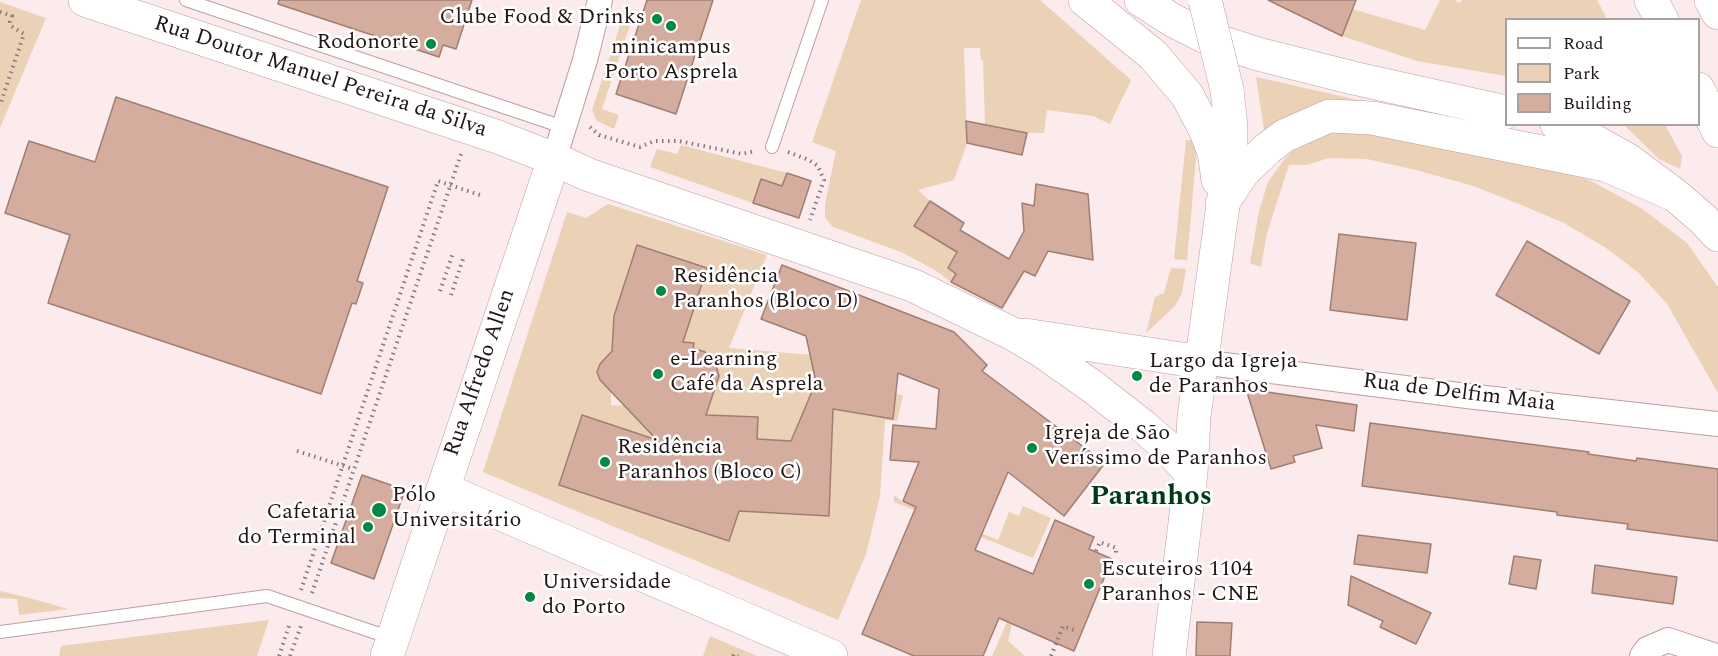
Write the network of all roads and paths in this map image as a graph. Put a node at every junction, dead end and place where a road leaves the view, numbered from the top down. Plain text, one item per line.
1 (186, 0) edge
2 (600, 0) edge
3 (822, 0) edge
4 (1085, 0) edge
5 (1141, 0) edge
6 (1205, 0) edge
7 (1651, 0) edge
8 (1712, 0) edge
9 (102, 3) edge
10 (0, 12) edge
11 (1718, 13) edge
12 (1661, 18) edge
13 (0, 84) edge
14 (6, 86) junction
15 (1700, 93) edge
16 (0, 105) edge
17 (1505, 112) edge
18 (588, 125) dead end
19 (1562, 126) edge
20 (563, 127) junction
21 (470, 128) junction
22 (1718, 131) edge
23 (772, 147) junction
24 (554, 159) junction
25 (450, 185) junction
26 (480, 195) dead end
27 (1675, 195) junction
28 (1222, 204) junction
29 (808, 224) dead end
30 (1718, 236) edge
31 (453, 253) dead end
32 (464, 256) dead end
33 (440, 291) dead end
34 (451, 295) dead end
35 (1014, 334) junction
36 (1201, 362) junction
37 (1716, 424) edge
38 (297, 451) dead end
39 (342, 466) junction
40 (353, 469) junction
41 (1191, 473) junction
42 (442, 489) junction
43 (1096, 551) dead end
44 (1116, 553) dead end
45 (301, 607) junction
46 (1075, 626) dead end
47 (0, 632) edge
48 (389, 647) edge
49 (279, 656) edge
50 (290, 656) edge
51 (831, 656) edge
52 (1051, 656) edge
53 (1169, 656) edge
54 (1642, 656) edge
55 (1716, 656) edge

1 - 20 lane
2 - 20 street
3 - 23 lane
4 - 28 main road
5 - 17 main road
6 - 28 main road, bridge
7 - 12 main road
8 - 11 main road
9 - 21 main road, Rua Doutor Manuel Pereira da Silva
10 - 14 path
13 - 14 path
14 - 16 path
15 - 22 main road
18 - 23 path
19 - 27 main road
20 - 24 street
21 - 24 main road, Rua Doutor Manuel Pereira da Silva
21 - 25 path
23 - 29 path
24 - 35 main road, Rua Doutor Manuel Pereira da Silva
24 - 42 main road, Rua Alfredo Allen
25 - 26 path
25 - 39 path
25 - 40 path
27 - 28 main road
27 - 30 main road
28 - 36 main road
31 - 33 path
32 - 34 path
35 - 36 main road
35 - 41 main road
36 - 37 street, Rua de Delfim Maia
36 - 41 main road
38 - 39 path
39 - 40 path
39 - 45 path
40 - 45 path
41 - 53 main road
42 - 48 main road, Rua Alfredo Allen
42 - 51 main road
43 - 44 path
45 - 47 lane
45 - 48 lane
45 - 49 path
45 - 50 path
46 - 52 path
54 - 55 street

